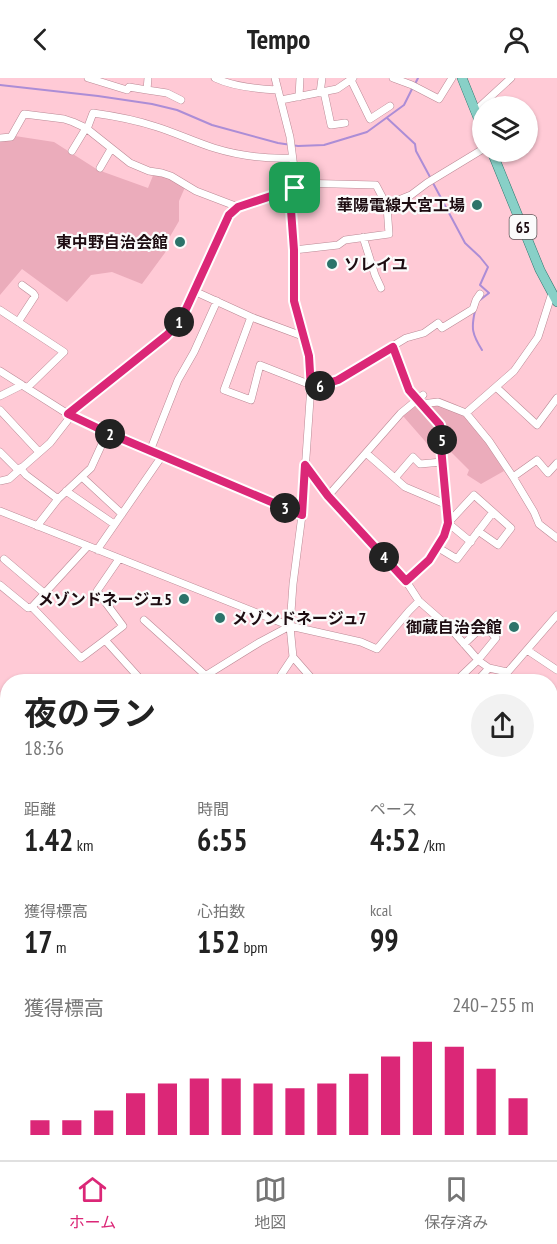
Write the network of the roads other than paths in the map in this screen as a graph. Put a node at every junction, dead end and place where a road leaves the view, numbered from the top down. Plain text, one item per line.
1 (88, 78) edge
2 (148, 78) edge
3 (215, 78) edge
4 (275, 78) edge
5 (300, 78) edge
6 (322, 78) edge
7 (393, 78) edge
8 (453, 78) edge
9 (511, 78) edge
10 (352, 79) edge
11 (465, 80) edge
12 (147, 90) junction
13 (278, 90) junction
14 (322, 93) junction
15 (491, 96) edge
16 (299, 97) junction
17 (181, 100) dead end
18 (281, 100) junction
19 (472, 102) edge
20 (390, 106) dead end
21 (345, 123) dead end
22 (87, 129) junction
23 (0, 138) edge
24 (111, 149) junction
25 (72, 151) dead end
26 (472, 156) edge
27 (292, 158) junction
28 (496, 162) edge
29 (100, 168) dead end
30 (295, 185) junction
31 (386, 205) junction
32 (238, 207) junction
33 (363, 237) junction
34 (294, 250) junction
35 (22, 285) dead end
36 (381, 288) dead end
37 (195, 291) junction
38 (480, 294) dead end
39 (554, 297) edge
40 (217, 302) junction
41 (0, 310) edge
42 (251, 317) junction
43 (18, 322) junction
44 (305, 337) junction
45 (393, 347) junction
46 (0, 371) edge
47 (25, 387) junction
48 (311, 387) junction
49 (496, 388) junction
50 (0, 396) edge
51 (557, 398) edge
52 (420, 399) junction
53 (0, 410) edge
54 (466, 413) junction
55 (70, 415) junction
56 (106, 432) junction
57 (150, 451) junction
58 (0, 452) edge
59 (39, 452) junction
60 (366, 453) junction
61 (162, 456) junction
62 (442, 462) junction
63 (557, 463) edge
64 (305, 465) junction
65 (19, 469) junction
66 (82, 477) junction
67 (513, 477) junction
68 (395, 478) junction
69 (0, 482) edge
70 (66, 491) junction
71 (328, 496) junction
72 (58, 499) junction
73 (446, 504) junction
74 (0, 511) edge
75 (493, 512) junction
76 (122, 514) junction
77 (302, 515) junction
78 (448, 523) junction
79 (114, 524) junction
80 (37, 526) junction
81 (478, 531) junction
82 (557, 538) edge
83 (471, 542) junction
84 (88, 546) junction
85 (437, 547) junction
86 (97, 550) junction
87 (4, 559) dead end
88 (119, 559) junction
89 (406, 581) junction
90 (0, 585) edge
91 (45, 593) junction
92 (419, 601) junction
93 (32, 607) junction
94 (557, 615) edge
95 (144, 620) dead end
96 (290, 626) junction
97 (105, 640) junction
98 (464, 644) junction
99 (527, 650) junction
100 (293, 657) junction
101 (478, 660) junction
102 (489, 668) junction
103 (557, 670) edge
104 (507, 672) joint
105 (136, 674) edge
106 (203, 674) edge
107 (212, 674) edge
108 (282, 674) edge
109 (308, 674) edge
110 (463, 674) edge
111 (483, 674) edge

1 - 12 street
2 - 12 street
3 - 13 street
4 - 13 street
5 - 16 street
6 - 14 street
7 - 8 street
9 - 15 street
10 - 14 street
10 - 20 street
11 - 19 main road
12 - 17 street
13 - 18 street
14 - 16 street
14 - 21 street
16 - 18 street
18 - 27 street
22 - 23 street
22 - 24 street
22 - 25 street
22 - 27 street
24 - 29 street
24 - 32 street
26 - 31 street
27 - 30 street
28 - 39 main road, 65
30 - 31 street
30 - 32 street
30 - 34 street
31 - 33 street
32 - 37 street
33 - 34 street
33 - 36 street
34 - 44 street
35 - 43 street
37 - 40 street
37 - 55 street
38 - 45 street
39 - 49 street
40 - 42 street
40 - 57 street
41 - 43 street
42 - 44 street
42 - 48 street
43 - 47 street
44 - 48 street
45 - 48 street
45 - 52 street
46 - 47 street
47 - 50 street
47 - 55 street
48 - 64 street
49 - 51 street
49 - 54 street
52 - 54 street
52 - 60 street
52 - 62 street
53 - 59 street
54 - 67 street
55 - 56 street
55 - 59 street
56 - 57 street
56 - 66 street
57 - 61 street
58 - 65 street
59 - 65 street
60 - 68 street
60 - 71 street
61 - 76 street
61 - 77 street
62 - 68 street
62 - 73 street
63 - 67 street
64 - 71 street
64 - 77 street
65 - 69 street
65 - 72 street
66 - 70 street
66 - 76 street
67 - 82 street
68 - 73 street
70 - 72 street
70 - 79 street
71 - 89 street
72 - 80 street
73 - 78 street
74 - 80 street
75 - 78 street
75 - 81 street
75 - 81 street
76 - 79 street
77 - 96 street
78 - 83 street
78 - 85 street
79 - 86 street
80 - 84 street
81 - 83 street
83 - 85 street
84 - 86 street
84 - 91 street
85 - 89 street
86 - 88 street
87 - 91 street
88 - 96 street
88 - 97 street
89 - 92 street
90 - 93 street
91 - 93 street
92 - 96 street
92 - 98 street
93 - 97 street
94 - 99 street
95 - 106 street
96 - 100 street
96 - 107 street
97 - 105 street
98 - 101 street
98 - 101 street
99 - 103 street
99 - 104 street
100 - 108 street
100 - 109 street
101 - 102 street
101 - 110 street
102 - 104 street
102 - 111 street

